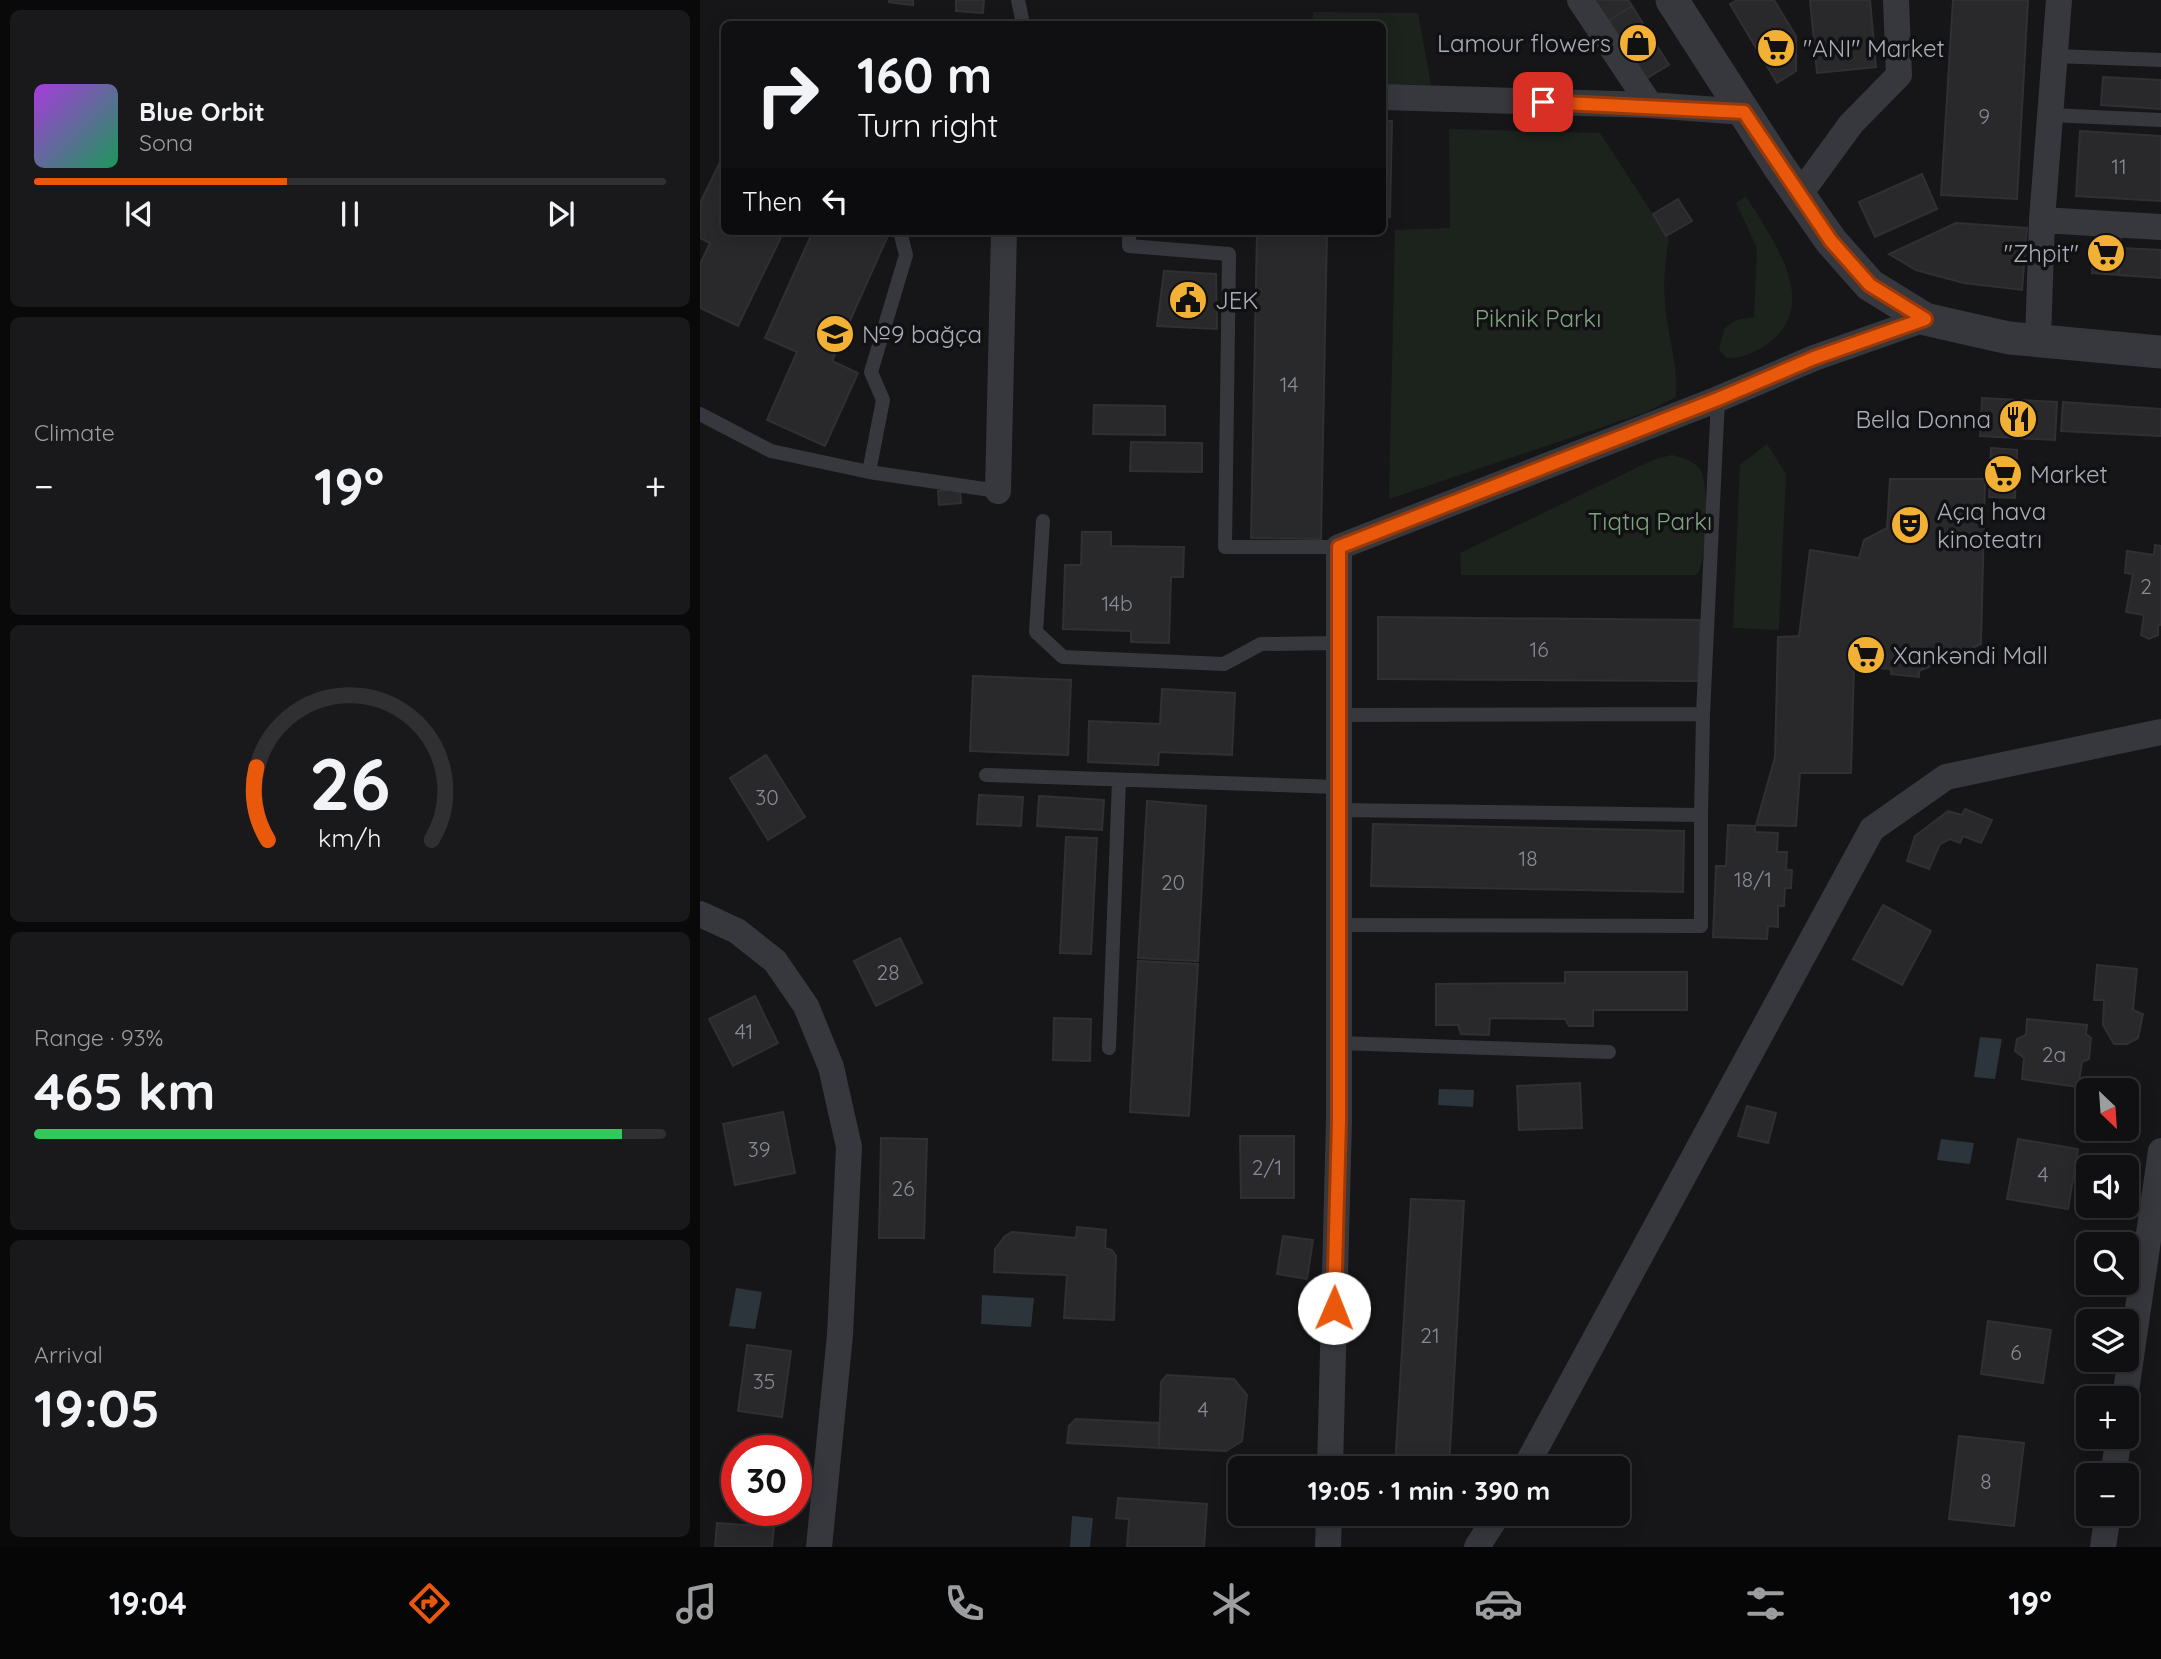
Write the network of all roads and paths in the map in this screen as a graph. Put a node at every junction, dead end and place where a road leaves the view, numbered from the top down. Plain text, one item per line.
1 (1018, 0) edge
2 (1580, 0) edge
3 (1672, 0) edge
4 (1896, 0) edge
5 (2059, 0) edge
6 (1022, 21) edge
7 (2055, 56) junction
8 (2161, 61) edge
9 (1386, 97) edge
10 (1650, 105) junction
11 (1744, 112) junction
12 (2050, 115) junction
13 (2161, 120) edge
14 (1808, 183) dead end
15 (2042, 220) junction
16 (2161, 227) edge
17 (901, 235) edge
18 (1004, 235) edge
19 (1129, 235) edge
20 (1925, 319) junction
21 (2038, 339) junction
22 (2161, 352) edge
23 (1718, 399) junction
24 (700, 414) edge
25 (869, 471) junction
26 (998, 491) joint
27 (1043, 521) dead end
28 (1339, 547) junction
29 (1338, 643) junction
30 (1703, 714) junction
31 (1338, 715) junction
32 (2161, 732) edge
33 (986, 775) dead end
34 (1119, 780) junction
35 (1338, 799) junction
36 (1701, 815) junction
37 (700, 914) edge
38 (1340, 925) junction
39 (1338, 1043) junction
40 (1109, 1048) dead end
41 (1609, 1052) dead end
42 (2161, 1151) edge
43 (2127, 1386) edge
44 (1330, 1456) edge
45 (1532, 1456) edge
46 (1329, 1526) edge
47 (1490, 1526) edge
48 (2106, 1526) edge
49 (819, 1547) edge
50 (1328, 1547) edge
51 (1477, 1547) edge
52 (2103, 1547) edge

1 - 6 lane
2 - 10 street
3 - 11 street
4 - 14 street
5 - 7 street
7 - 8 lane
7 - 12 street
9 - 10 street
10 - 11 street
11 - 20 street
12 - 13 lane
12 - 15 street
15 - 16 street
15 - 21 street
17 - 25 lane
18 - 26 street
19 - 28 lane
20 - 21 street
20 - 23 street
21 - 22 street
23 - 28 street
23 - 30 lane
24 - 25 lane
25 - 26 lane
27 - 29 lane
28 - 29 street
29 - 31 street
30 - 31 lane
30 - 36 lane
31 - 35 street
32 - 45 street
33 - 34 lane
34 - 35 lane
34 - 40 lane
35 - 36 lane
35 - 38 street
36 - 38 lane
37 - 49 street
38 - 39 street
39 - 41 lane
39 - 44 street
42 - 43 street
46 - 50 street
47 - 51 street
48 - 52 street

